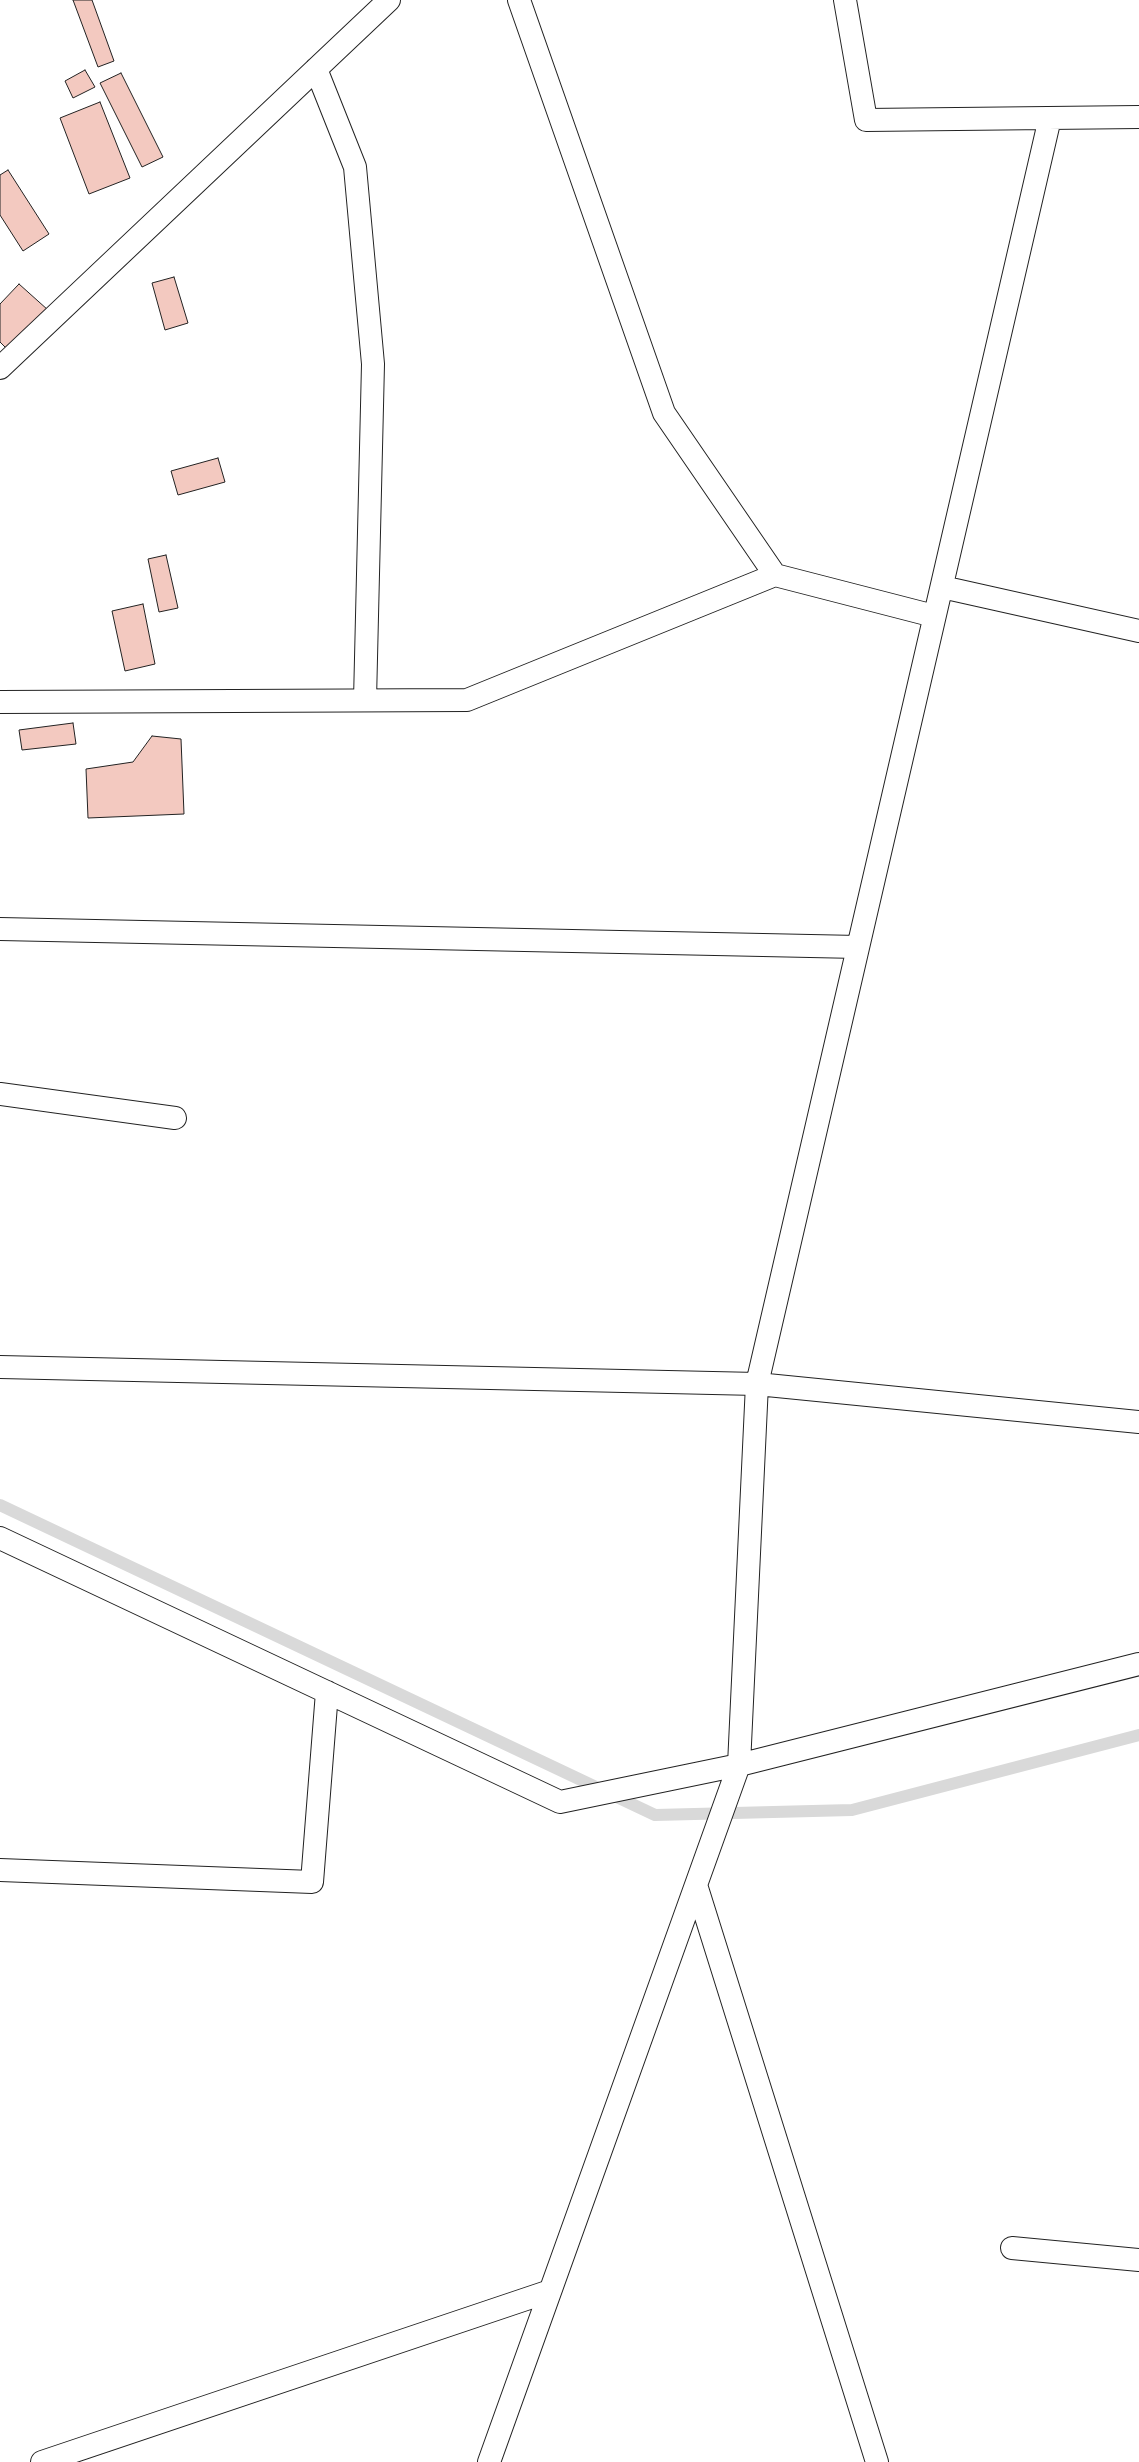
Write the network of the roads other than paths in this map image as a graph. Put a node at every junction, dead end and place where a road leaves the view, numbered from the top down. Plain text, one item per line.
1 (389, 0) edge
2 (519, 0) edge
3 (845, 0) edge
4 (316, 69) junction
5 (1139, 117) edge
6 (1050, 118) junction
7 (0, 368) edge
8 (775, 575) junction
9 (942, 587) junction
10 (934, 616) junction
11 (1139, 632) edge
12 (365, 700) junction
13 (0, 702) edge
14 (0, 929) edge
15 (858, 947) junction
16 (0, 1094) edge
17 (175, 1118) dead end
18 (0, 1367) edge
19 (757, 1384) junction
20 (1139, 1422) edge
21 (0, 1538) edge
22 (1139, 1664) edge
23 (326, 1692) junction
24 (739, 1765) junction
25 (0, 1870) edge
26 (697, 1888) junction
27 (1012, 2248) dead end
28 (1139, 2260) edge
29 (550, 2291) junction
30 (42, 2462) edge
31 (489, 2462) edge
32 (877, 2462) edge

1 - 4 street
2 - 8 street
3 - 6 street
4 - 7 street
4 - 12 street
5 - 6 street
6 - 9 street
8 - 10 street
8 - 12 street
9 - 10 street
9 - 11 street
10 - 15 street
12 - 13 street
14 - 15 street
15 - 19 street
16 - 17 street
18 - 19 street
19 - 20 street
19 - 24 street
21 - 23 street
22 - 24 street
23 - 24 street
23 - 25 street
24 - 26 street
26 - 29 street
26 - 32 street
27 - 28 street
29 - 30 street
29 - 31 street

